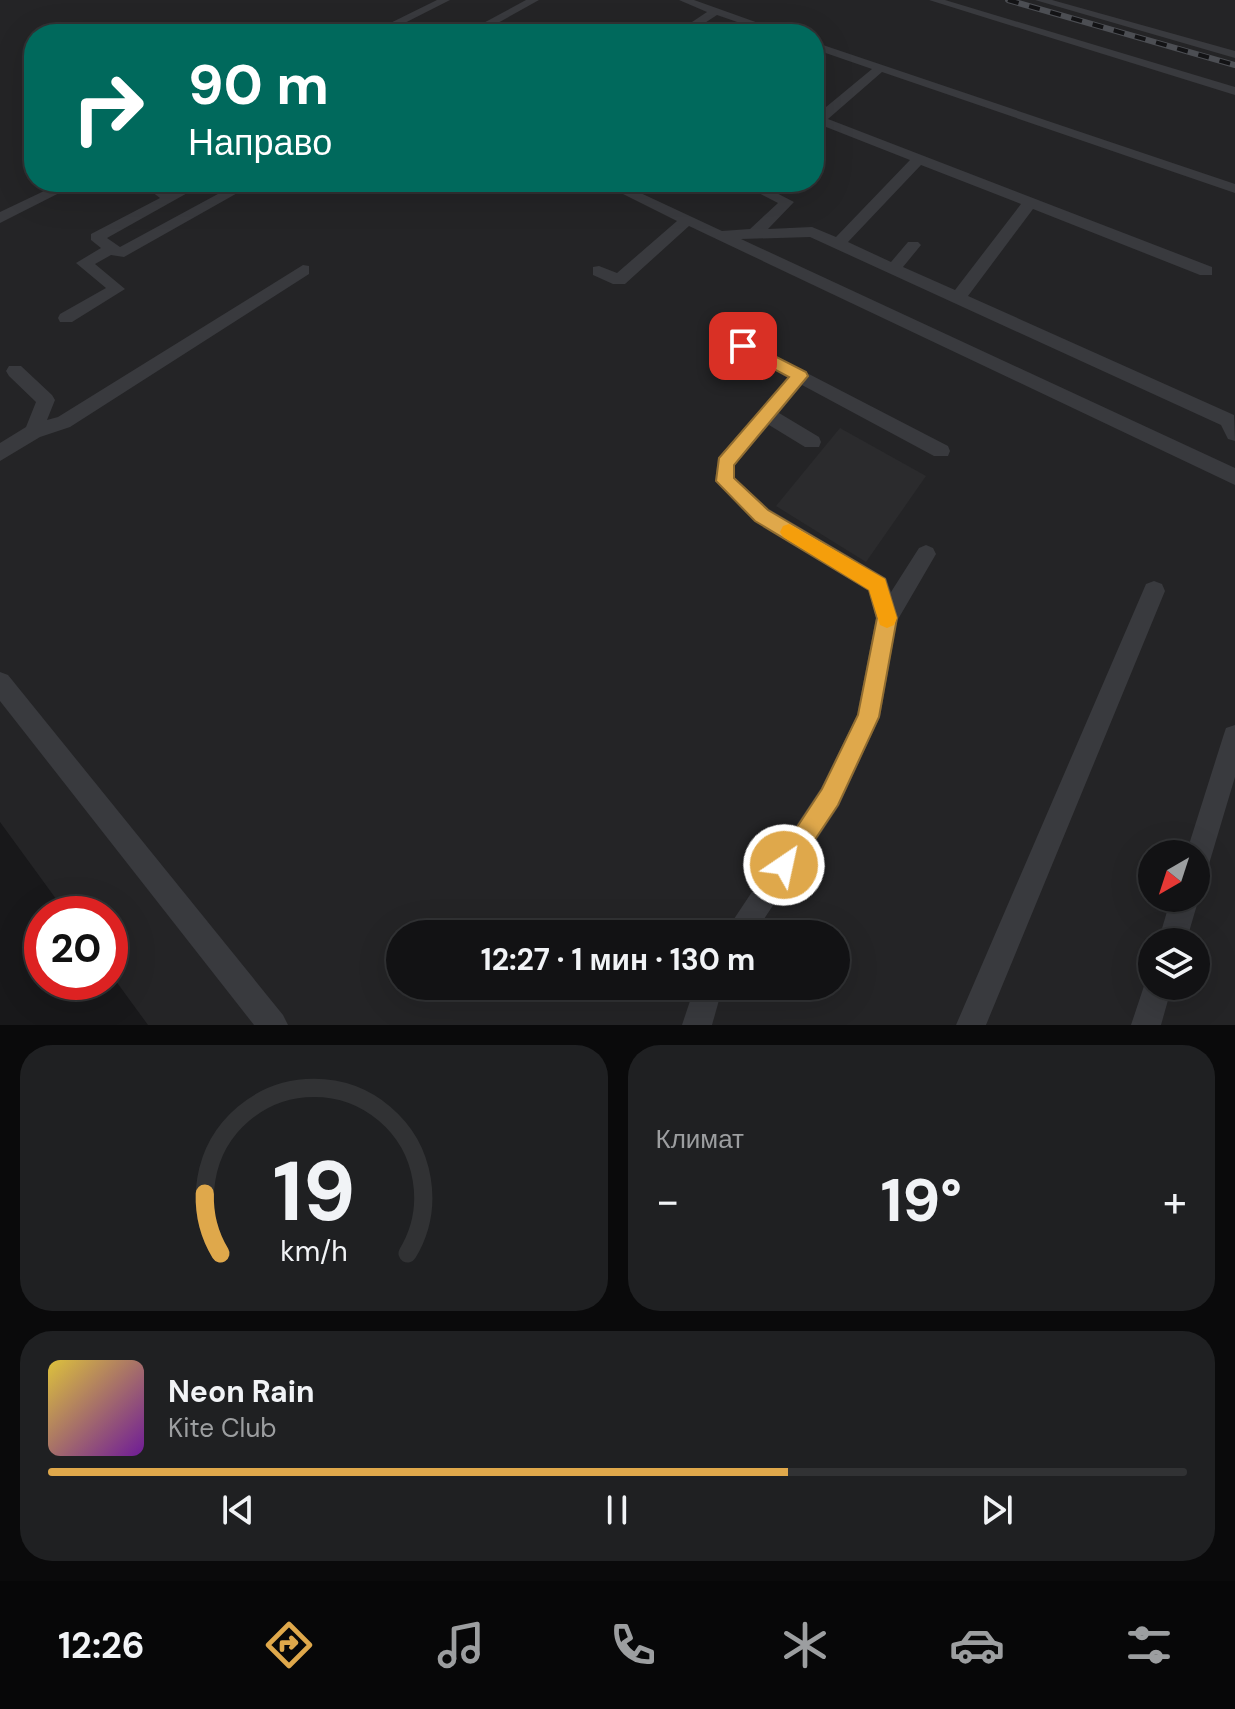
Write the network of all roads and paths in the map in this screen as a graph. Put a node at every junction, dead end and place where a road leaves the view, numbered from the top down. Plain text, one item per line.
1 (445, 0) edge
2 (534, 0) edge
3 (684, 0) edge
4 (934, 0) edge
5 (1040, 0) edge
6 (716, 11) junction
7 (395, 24) edge
8 (488, 24) edge
9 (696, 24) edge
10 (754, 24) edge
11 (824, 48) edge
12 (1235, 55) edge
13 (880, 68) junction
14 (1235, 91) edge
15 (824, 116) edge
16 (824, 126) edge
17 (919, 159) junction
18 (1235, 189) edge
19 (53, 192) edge
20 (161, 192) edge
21 (181, 192) edge
22 (232, 192) edge
23 (627, 192) edge
24 (766, 192) edge
25 (170, 198) junction
26 (1030, 202) junction
27 (0, 218) edge
28 (687, 220) junction
29 (754, 234) junction
30 (718, 235) junction
31 (838, 244) junction
32 (913, 245) dead end
33 (111, 249) junction
34 (893, 269) junction
35 (303, 270) dead end
36 (599, 271) dead end
37 (1206, 271) dead end
38 (958, 298) junction
39 (66, 318) dead end
40 (743, 346) dead end
41 (15, 371) dead end
42 (800, 376) junction
43 (767, 415) junction
44 (33, 432) junction
45 (1235, 434) edge
46 (812, 442) dead end
47 (941, 451) dead end
48 (0, 453) edge
49 (1235, 477) edge
50 (926, 554) dead end
51 (1154, 591) dead end
52 (887, 618) junction
53 (0, 683) edge
54 (1235, 737) edge
55 (1203, 840) edge
56 (747, 920) edge
57 (705, 1000) edge
58 (1154, 1000) edge
59 (273, 1025) edge
60 (697, 1025) edge
61 (971, 1025) edge
62 (1146, 1025) edge

1 - 7 lane
2 - 8 lane
3 - 6 lane
4 - 14 lane
5 - 12 lane
6 - 9 lane
6 - 10 lane
11 - 13 lane
13 - 15 lane
13 - 18 lane
16 - 17 lane
17 - 26 lane
17 - 31 lane
19 - 27 lane
20 - 25 lane
21 - 25 lane
22 - 33 lane
23 - 28 lane
24 - 29 lane
25 - 33 lane
26 - 37 lane
26 - 38 lane
28 - 30 lane
28 - 36 lane
29 - 30 lane
29 - 31 lane
30 - 49 lane
31 - 34 lane
32 - 34 lane
33 - 39 lane
34 - 38 lane
35 - 44 lane
38 - 45 lane
40 - 42 lane
41 - 44 lane
42 - 43 lane
42 - 47 lane
43 - 46 lane
43 - 52 lane
44 - 48 lane
50 - 52 lane
51 - 61 lane
52 - 56 lane
53 - 59 lane
54 - 55 lane
57 - 60 lane
58 - 62 lane

